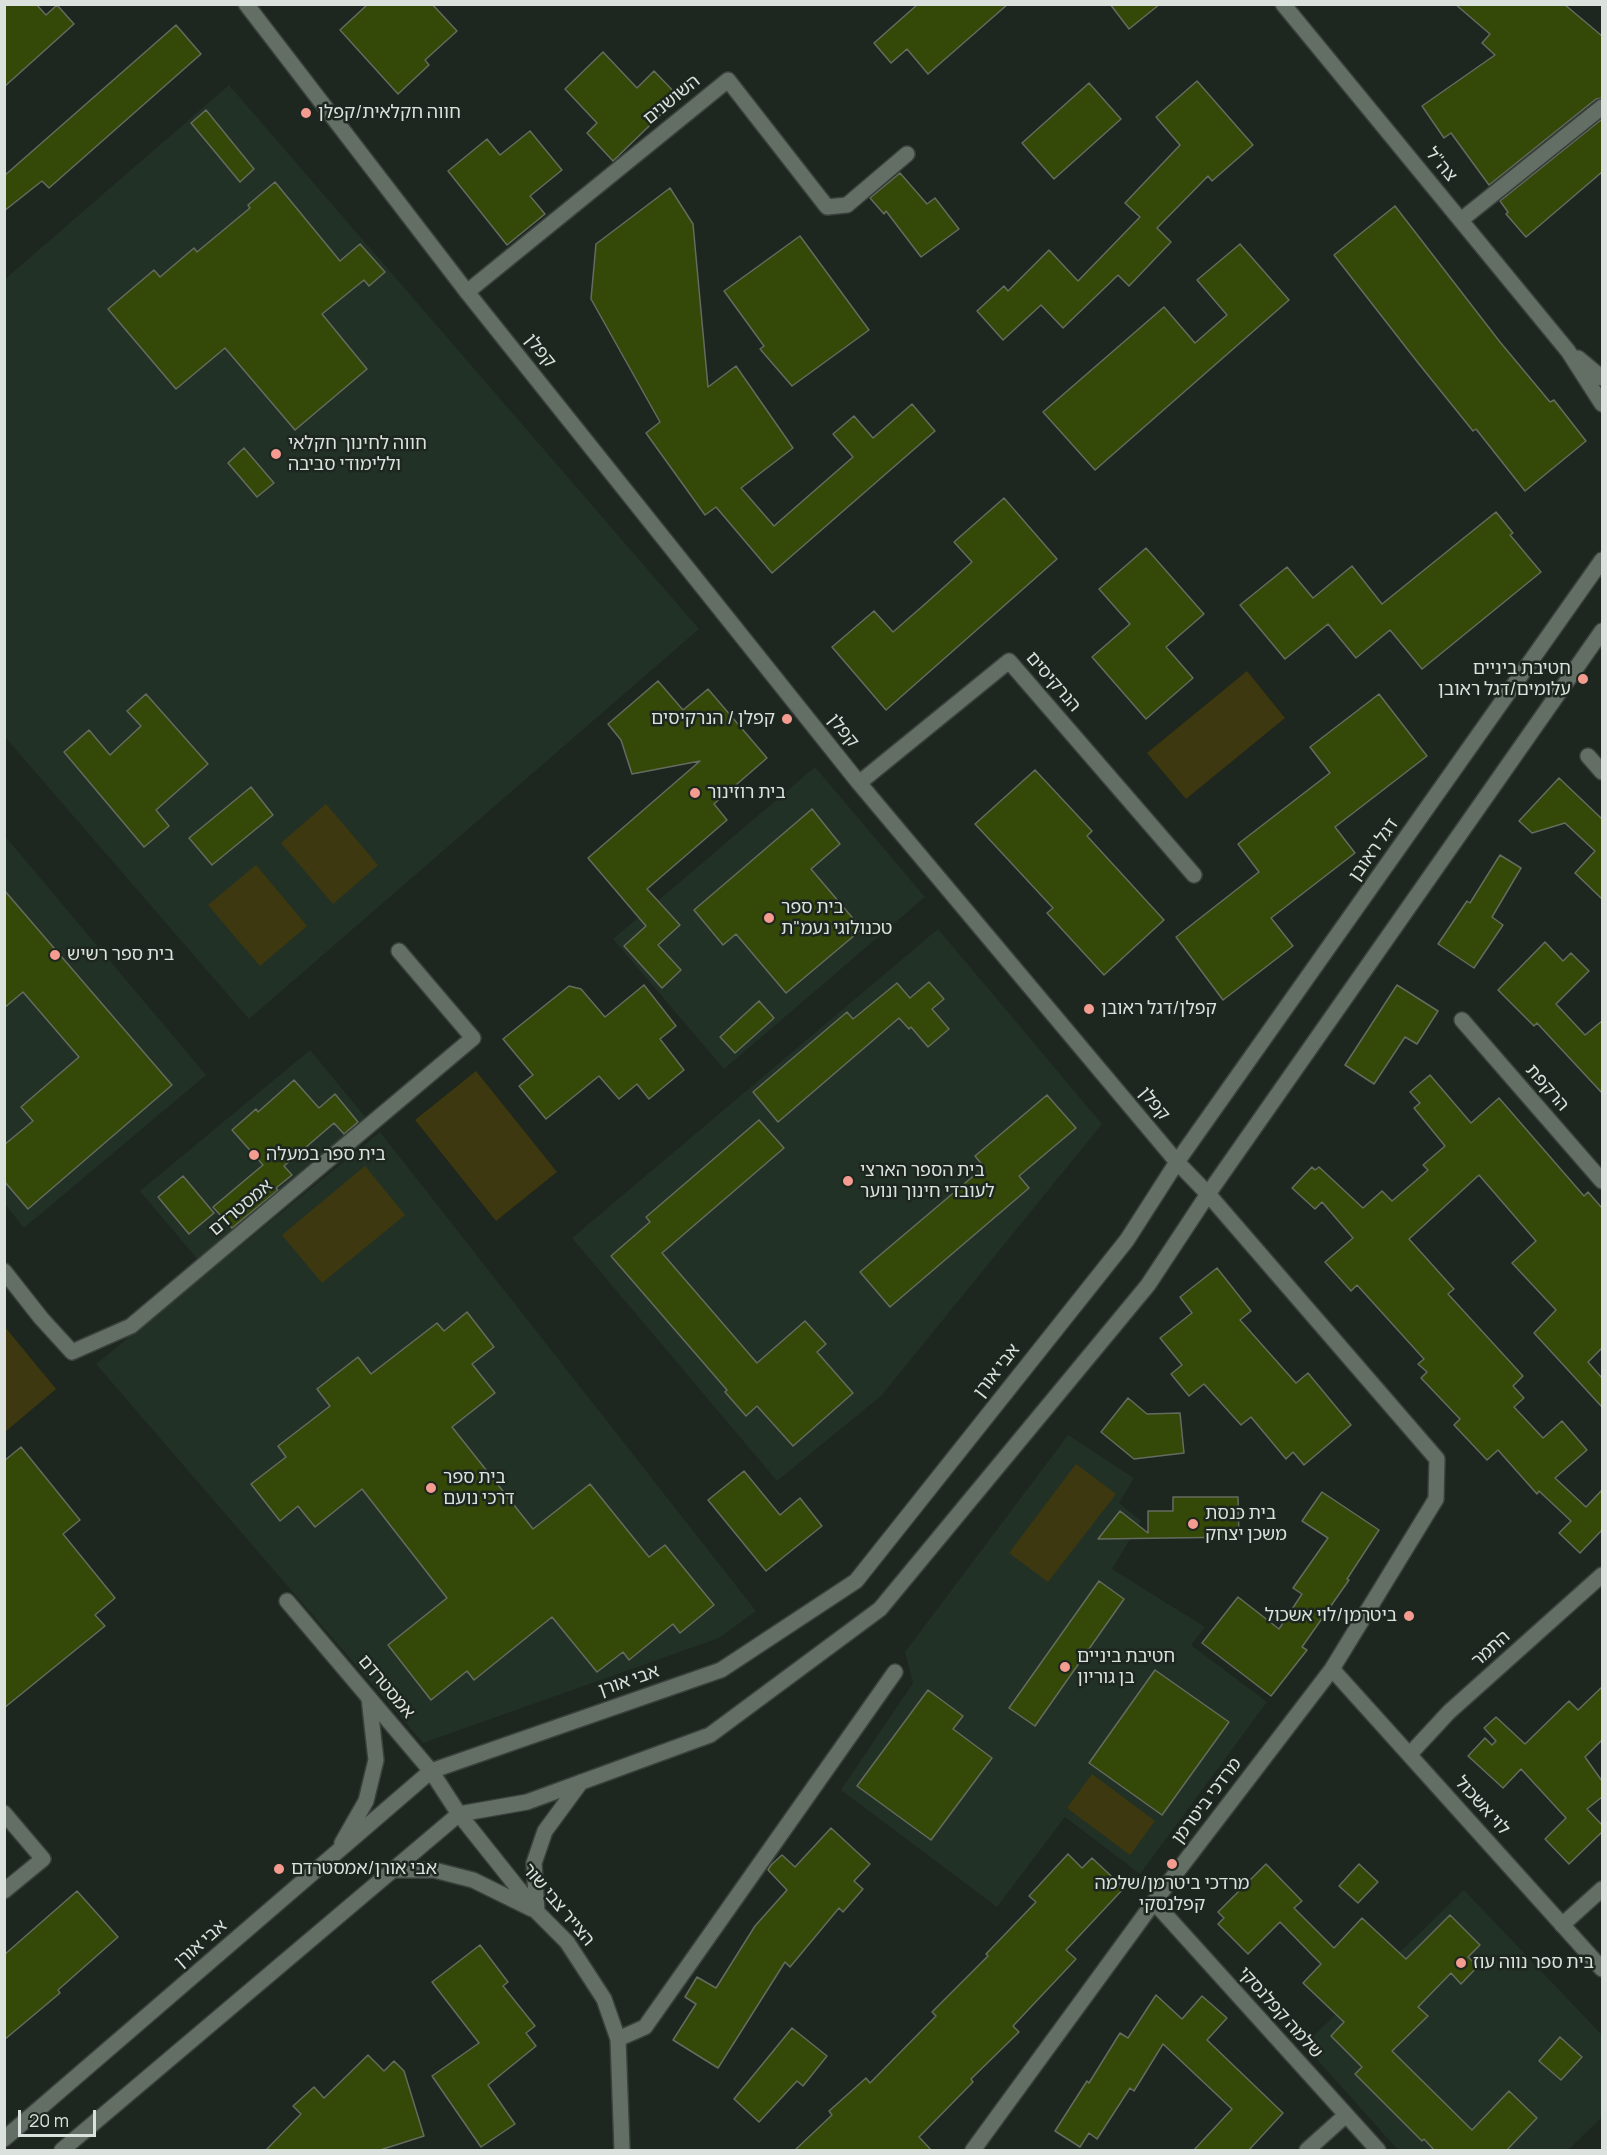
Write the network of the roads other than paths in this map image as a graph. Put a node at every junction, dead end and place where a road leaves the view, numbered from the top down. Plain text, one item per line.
1 (246, 4) edge
2 (1283, 4) edge
3 (1602, 108) edge
4 (907, 154) dead end
5 (1461, 220) junction
6 (467, 292) junction
7 (1568, 351) junction
8 (1602, 378) edge
9 (1602, 404) edge
10 (1602, 560) edge
11 (1602, 631) edge
12 (1588, 756) dead end
13 (1602, 772) edge
14 (859, 783) junction
15 (1194, 874) dead end
16 (399, 951) dead end
17 (1462, 1020) dead end
18 (1177, 1162) junction
19 (1602, 1181) edge
20 (1208, 1194) junction
21 (4, 1271) edge
22 (1437, 1459) joint
23 (1602, 1575) edge
24 (287, 1601) dead end
25 (1332, 1669) junction
26 (895, 1672) dead end
27 (369, 1698) junction
28 (1410, 1754) junction
29 (431, 1771) junction
30 (581, 1782) junction
31 (4, 1813) edge
32 (459, 1814) junction
33 (336, 1853) junction
34 (393, 1870) junction
35 (1602, 1889) edge
36 (4, 1891) edge
37 (1154, 1902) junction
38 (537, 1912) junction
39 (1562, 1925) junction
40 (1602, 1969) edge
41 (618, 2039) junction
42 (1346, 2115) junction
43 (4, 2139) edge
44 (62, 2151) edge
45 (622, 2151) edge
46 (973, 2151) edge
47 (1307, 2151) edge
48 (1378, 2151) edge

1 - 6 street, קפלן
2 - 5 street, צה"ל
3 - 5 street
4 - 6 street, השושנים
5 - 7 street, צה"ל
6 - 14 street, קפלן
7 - 8 street, צה"ל
7 - 9 street, צה"ל
10 - 18 street, דגל ראובן
11 - 20 street
12 - 13 street
14 - 15 street, הנרקיסים
14 - 18 street, קפלן
16 - 21 street, אמסטרדם
17 - 19 street, הרקפת
18 - 20 street, קפלן
18 - 29 street, אבי אורן
20 - 22 street, קפלן
20 - 30 street
22 - 25 street, מרדכי ביטרמן
23 - 28 street, התמר
24 - 27 street, אמסטרדם
25 - 28 street, לוי אשכול
25 - 37 street, מרדכי ביטרמן
26 - 41 street
27 - 29 street, אמסטרדם
27 - 33 street
28 - 39 street, לוי אשכול
29 - 32 street, הצייר צבי שור
29 - 33 street, אבי אורן
30 - 32 street
30 - 38 street
31 - 36 street
32 - 34 street
32 - 38 street, הצייר צבי שור
33 - 43 street, אבי אורן
34 - 38 street
34 - 44 street
35 - 39 street
37 - 42 street, שלמה קפלנסקי
37 - 46 street, מרדכי ביטרמן
38 - 41 street, הצייר צבי שור
39 - 40 street, לוי אשכול
41 - 45 street, הצייר צבי שור
42 - 47 street
42 - 48 street, שלמה קפלנסקי

